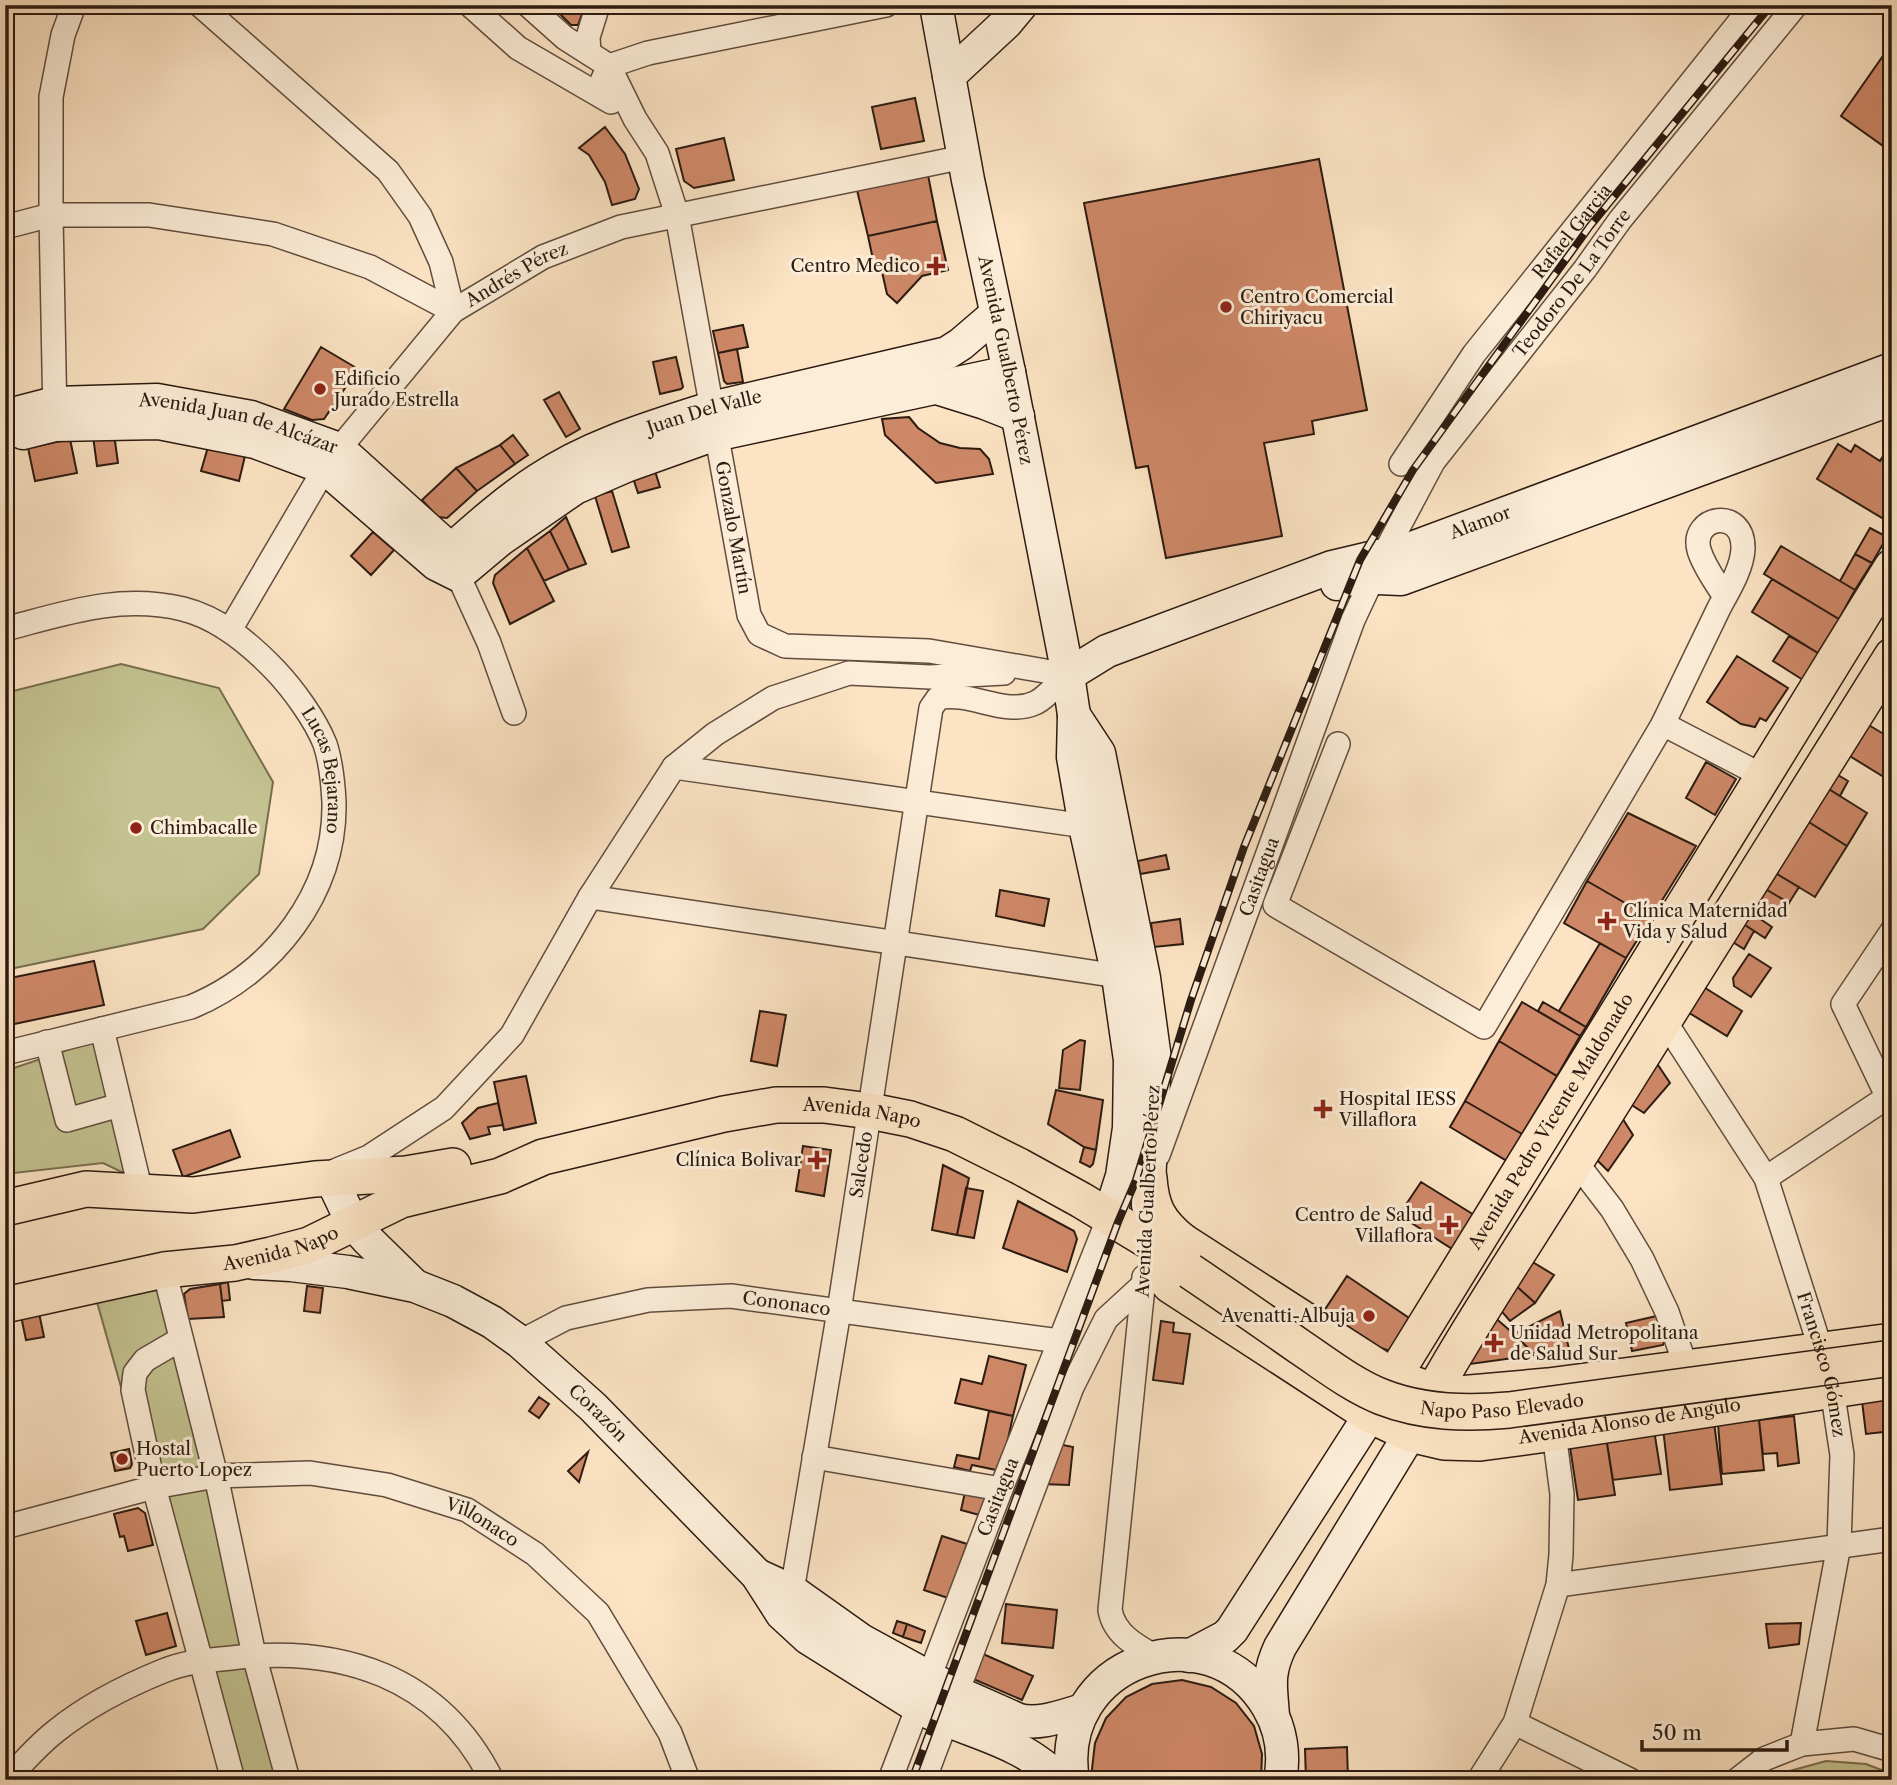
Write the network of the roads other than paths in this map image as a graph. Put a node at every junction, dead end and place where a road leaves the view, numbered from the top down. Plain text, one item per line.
1 (74, 5) edge
2 (200, 5) edge
3 (470, 5) edge
4 (528, 5) edge
5 (598, 5) edge
6 (886, 5) edge
7 (936, 5) edge
8 (1021, 5) edge
9 (1753, 5) edge
10 (1796, 5) edge
11 (589, 53) junction
12 (609, 66) junction
13 (950, 76) junction
14 (606, 98) junction
15 (635, 119) junction
16 (964, 158) junction
17 (51, 215) junction
18 (677, 215) junction
19 (5, 227) edge
20 (453, 311) junction
21 (996, 314) junction
22 (1892, 369) edge
23 (1009, 372) junction
24 (935, 388) junction
25 (1892, 399) edge
26 (55, 414) junction
27 (5, 416) edge
28 (1017, 416) junction
29 (714, 421) junction
30 (5, 438) edge
31 (332, 459) junction
32 (1401, 464) dead end
33 (448, 563) junction
34 (1377, 567) junction
35 (1892, 567) edge
36 (1725, 597) dead end
37 (5, 629) edge
38 (230, 630) junction
39 (1892, 656) edge
40 (1068, 674) junction
41 (514, 713) dead end
42 (1074, 715) junction
43 (1663, 723) junction
44 (1338, 744) dead end
45 (674, 767) junction
46 (1763, 776) junction
47 (918, 800) junction
48 (1085, 826) junction
49 (590, 897) junction
50 (1892, 932) edge
51 (896, 943) junction
52 (1118, 976) junction
53 (1664, 1020) junction
54 (102, 1029) junction
55 (47, 1042) junction
56 (5, 1053) edge
57 (1890, 1099) edge
58 (120, 1105) junction
59 (870, 1111) junction
60 (543, 1157) junction
61 (1576, 1162) junction
62 (323, 1178) junction
63 (1149, 1178) junction
64 (1766, 1178) junction
65 (141, 1192) junction
66 (5, 1208) edge
67 (1109, 1217) junction
68 (352, 1222) junction
69 (1169, 1249) junction
70 (235, 1263) junction
71 (164, 1270) junction
72 (1144, 1284) junction
73 (415, 1286) junction
74 (5, 1305) edge
75 (839, 1311) junction
76 (181, 1339) junction
77 (1059, 1341) junction
78 (1892, 1341) edge
79 (520, 1342) junction
80 (1821, 1350) junction
81 (1892, 1358) edge
82 (1686, 1367) junction
83 (1393, 1377) junction
84 (1892, 1381) edge
85 (1832, 1390) junction
86 (1433, 1391) junction
87 (1370, 1415) junction
88 (1554, 1433) junction
89 (1410, 1434) junction
90 (814, 1457) junction
91 (216, 1476) junction
92 (154, 1487) junction
93 (1001, 1489) junction
94 (5, 1527) edge
95 (1892, 1539) edge
96 (1839, 1545) junction
97 (757, 1575) junction
98 (1558, 1585) junction
99 (792, 1591) junction
100 (254, 1655) junction
101 (1189, 1656) junction
102 (1156, 1657) junction
103 (201, 1661) junction
104 (944, 1696) junction
105 (918, 1707) junction
106 (1083, 1710) junction
107 (1273, 1716) junction
108 (1515, 1723) junction
109 (1802, 1744) junction
110 (1892, 1750) edge
111 (7, 1780) edge
112 (233, 1780) edge
113 (288, 1780) edge
114 (492, 1780) edge
115 (688, 1780) edge
116 (890, 1780) edge
117 (924, 1780) edge
118 (1061, 1780) edge
119 (1073, 1780) edge
120 (1280, 1780) edge
121 (1479, 1780) edge
122 (1630, 1780) edge
123 (1737, 1780) edge

1 - 17 street
2 - 20 street
3 - 14 street, Gonzalo Martín
4 - 11 street
5 - 11 street
6 - 12 street
7 - 13 main road, Avenida Gualberto Pérez
8 - 13 main road
9 - 32 street, Rafael Garcia
10 - 34 street, Teodoro De La Torre
11 - 12 street
12 - 14 street
12 - 15 street, Gonzalo Martín
13 - 16 main road, Avenida Gualberto Pérez
14 - 15 street, Gonzalo Martín
15 - 18 street, Gonzalo Martín
16 - 18 street, Andrés Pérez
16 - 21 main road, Avenida Gualberto Pérez
17 - 19 street
17 - 20 street
17 - 26 street
18 - 20 street, Andrés Pérez
18 - 29 street, Gonzalo Martín
20 - 31 street, Andrés Pérez
21 - 23 main road, Avenida Gualberto Pérez
21 - 29 main road, Juan Del Valle
22 - 34 main road, Alamor
23 - 24 main road, Juan Del Valle
23 - 28 main road, Avenida Gualberto Pérez
24 - 28 main road
24 - 29 main road, Juan Del Valle
25 - 34 main road, Alamor
26 - 27 main road, Avenida Juan de Alcázar
26 - 30 main road, Avenida Juan de Alcázar
26 - 31 main road, Avenida Juan de Alcázar
28 - 40 main road, Avenida Gualberto Pérez
29 - 33 main road, Juan Del Valle
29 - 40 street, Gonzalo Martín
31 - 33 main road, Avenida Juan de Alcázar
31 - 38 street, Andrés Pérez
33 - 41 street, Avenida Juan de Alcázar
34 - 40 main road, Alamor
34 - 63 street, Casitagua
35 - 46 main road, Avenida Pedro Vicente Maldonado
36 - 43 street
37 - 38 street, Lucas Bejarano
38 - 54 street, Lucas Bejarano
39 - 53 main road
40 - 42 main road, Avenida Gualberto Pérez
40 - 45 street
40 - 47 street, Salcedo
42 - 48 main road, Avenida Gualberto Pérez
42 - 63 main road, Avenida Gualberto Pérez
43 - 44 street
43 - 46 street
45 - 47 street
45 - 49 street
46 - 83 main road, Avenida Pedro Vicente Maldonado
47 - 48 street
47 - 51 street, Salcedo
48 - 52 main road, Avenida Gualberto Pérez
49 - 51 street
49 - 62 street
50 - 57 street
51 - 52 street
51 - 59 street, Salcedo
52 - 67 main road, Avenida Gualberto Pérez
53 - 61 main road
53 - 64 street, Francisco Gómez
54 - 55 street, Lucas Bejarano
54 - 58 street
55 - 56 street, Lucas Bejarano
55 - 58 street
57 - 64 street
58 - 65 street
59 - 60 main road, Avenida Napo
59 - 67 main road, Avenida Napo
59 - 75 street, Salcedo
60 - 62 main road, Avenida Napo
60 - 68 main road, Avenida Napo
61 - 82 street
61 - 86 main road
62 - 65 main road, Avenida Napo
62 - 68 main road, Corazón
63 - 69 main road
64 - 80 street, Francisco Gómez
65 - 66 main road, Avenida Napo
67 - 69 main road, Avenida Napo
67 - 77 street, Casitagua
68 - 70 main road, Avenida Napo
68 - 73 main road, Corazón
69 - 72 street, Avenida Gualberto Pérez
69 - 81 main road, Napo Paso Elevado, bridge
69 - 83 main road, Avenida Napo
69 - 87 main road
70 - 71 main road, Avenida Napo
70 - 73 main road, Corazón
71 - 74 main road, Avenida Napo
71 - 76 street
72 - 102 street, Avenida Gualberto Pérez
72 - 104 street, Casitagua
73 - 79 main road, Corazón
75 - 77 street, Cononaco
75 - 79 street, Cononaco
75 - 90 street, Salcedo
76 - 91 street
76 - 92 street
77 - 93 street, Casitagua
78 - 80 main road
79 - 97 main road, Corazón
80 - 82 main road
80 - 85 street, Francisco Gómez
82 - 86 main road
83 - 86 main road
83 - 87 main road, Avenida Pedro Vicente Maldonado
84 - 85 main road, Avenida Alonso de Angulo
85 - 88 main road, Avenida Alonso de Angulo
85 - 96 street, Francisco Gómez
86 - 89 main road
87 - 89 main road, Avenida Alonso de Angulo
87 - 101 main road, Avenida Pedro Vicente Maldonado
88 - 89 main road, Avenida Alonso de Angulo
88 - 98 street
89 - 107 main road
90 - 93 street
90 - 99 street, Salcedo
91 - 92 street, Villonaco
91 - 100 street
91 - 115 street, Villonaco
92 - 94 street, Villonaco
92 - 103 street
93 - 104 street, Casitagua
95 - 96 street
96 - 98 street
96 - 109 street, Francisco Gómez
97 - 99 main road, Corazón
97 - 105 main road, Corazón
98 - 108 street
99 - 104 main road, Corazón
100 - 103 street
100 - 113 street
100 - 114 street
101 - 102 main road
101 - 107 main road
102 - 106 main road
103 - 111 street
103 - 112 street
104 - 105 main road, Corazón
104 - 106 main road, Corazón
104 - 117 street, Casitagua
104 - 118 main road, Corazón
105 - 116 street
106 - 119 main road
107 - 120 main road
108 - 121 street
108 - 122 street
109 - 110 street
109 - 123 street

